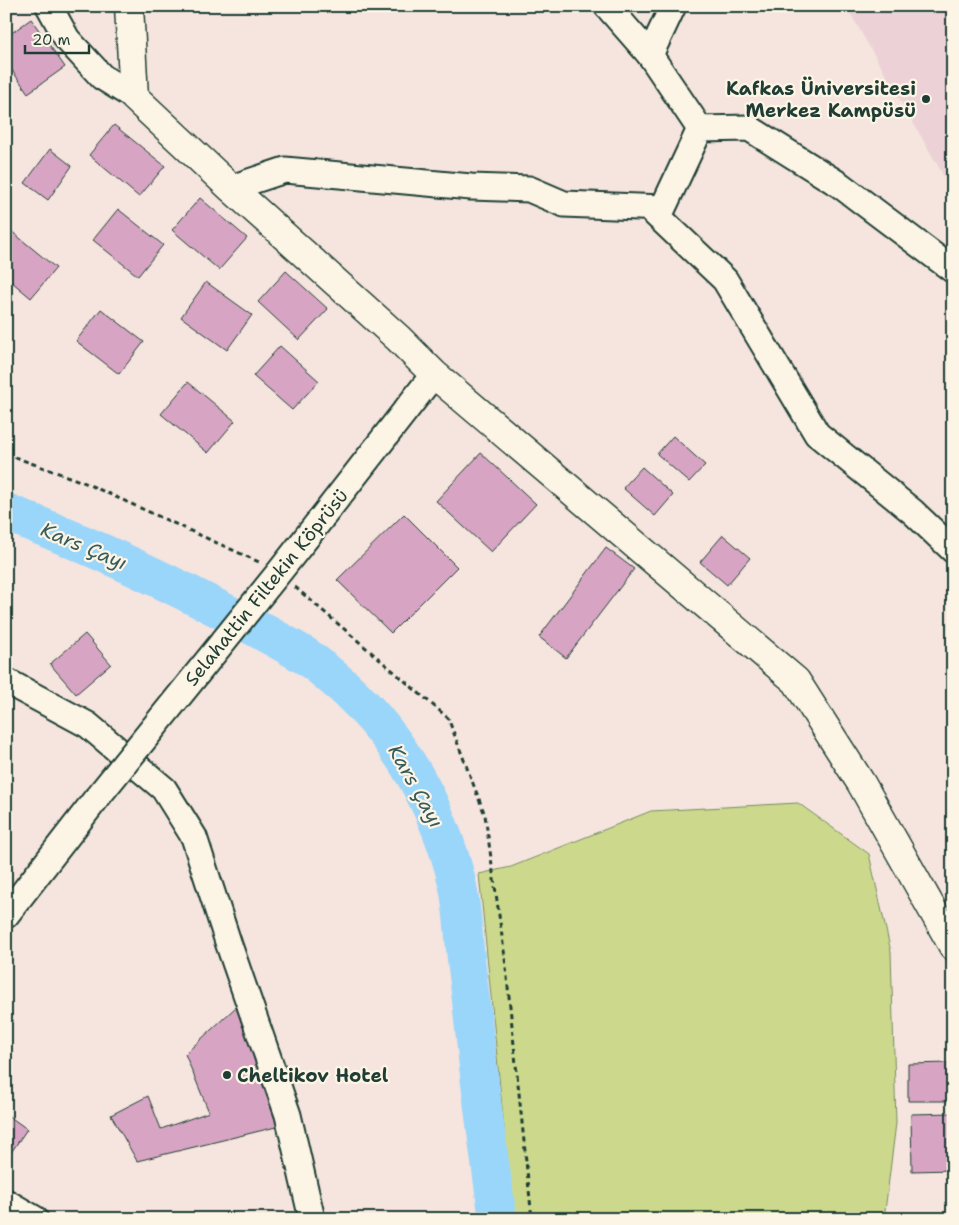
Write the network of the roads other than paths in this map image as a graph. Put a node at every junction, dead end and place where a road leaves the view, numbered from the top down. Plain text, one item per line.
1 (49, 6) edge
2 (130, 6) edge
3 (607, 6) edge
4 (673, 6) edge
5 (650, 55) junction
6 (134, 97) junction
7 (700, 128) junction
8 (231, 188) junction
9 (649, 208) junction
10 (953, 270) edge
11 (434, 374) junction
12 (953, 550) edge
13 (6, 681) edge
14 (6, 915) edge
15 (953, 946) edge
16 (6, 1202) edge
17 (35, 1219) edge
18 (312, 1219) edge

1 - 6 street
2 - 6 street
3 - 5 street
4 - 5 street
5 - 7 street
6 - 8 street
7 - 9 street
7 - 10 street
8 - 9 street
8 - 11 street
9 - 12 street
11 - 14 street, Selahattin Filtekin Köprüsü, bridge
11 - 15 street
13 - 18 street
16 - 17 street

